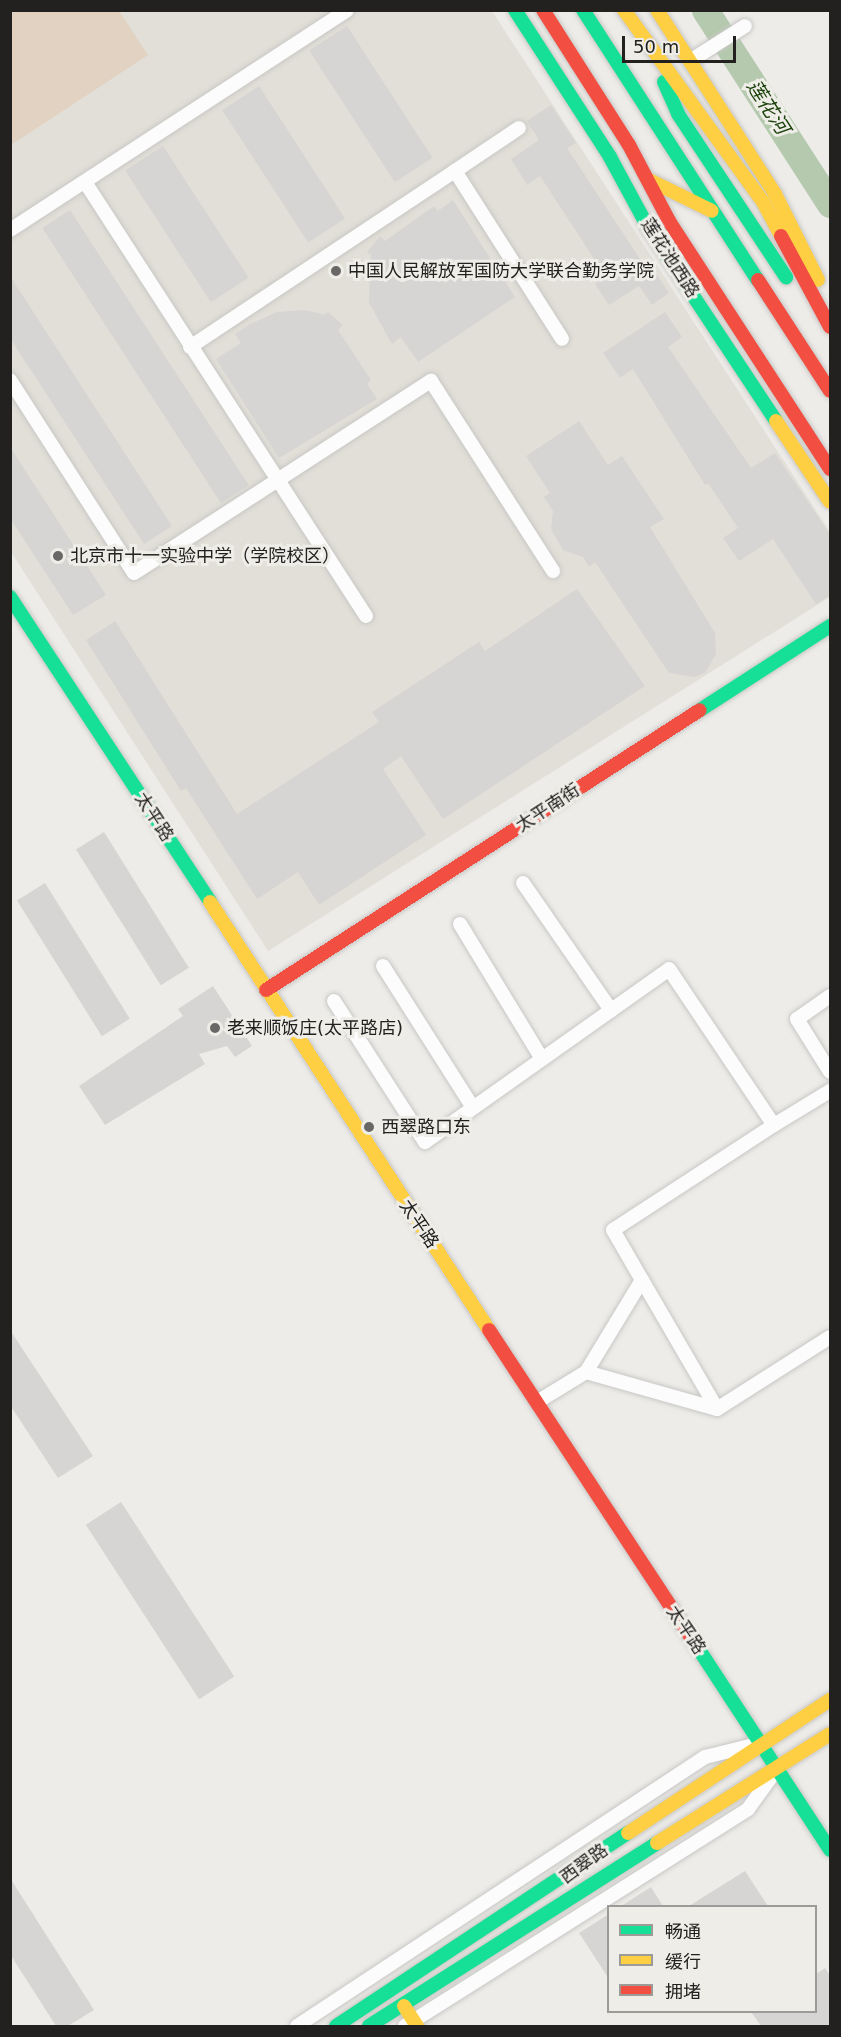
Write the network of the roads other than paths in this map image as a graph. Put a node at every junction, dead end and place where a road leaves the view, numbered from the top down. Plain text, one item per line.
1 (346, 10) edge
2 (515, 10) edge
3 (543, 10) edge
4 (583, 10) edge
5 (624, 10) edge
6 (657, 10) edge
7 (745, 26) dead end
8 (650, 50) junction
9 (690, 61) junction
10 (519, 128) dead end
11 (455, 171) junction
12 (647, 179) junction
13 (85, 182) junction
14 (629, 191) junction
15 (713, 211) junction
16 (10, 230) edge
17 (831, 310) edge
18 (831, 327) edge
19 (831, 338) edge
20 (562, 339) dead end
21 (190, 346) junction
22 (10, 380) edge
23 (831, 391) edge
24 (831, 469) edge
25 (277, 481) junction
26 (831, 502) edge
27 (553, 571) dead end
28 (10, 597) edge
29 (366, 616) dead end
30 (831, 626) edge
31 (523, 883) dead end
32 (460, 924) dead end
33 (383, 966) dead end
34 (266, 990) junction
35 (831, 996) edge
36 (334, 1002) dead end
37 (611, 1010) junction
38 (542, 1059) junction
39 (831, 1072) edge
40 (831, 1091) edge
41 (473, 1108) junction
42 (774, 1125) junction
43 (642, 1280) junction
44 (831, 1337) edge
45 (586, 1372) junction
46 (537, 1402) junction
47 (717, 1409) junction
48 (831, 1700) edge
49 (831, 1734) edge
50 (762, 1744) junction
51 (778, 1768) junction
52 (831, 1850) edge
53 (404, 2006) junction
54 (412, 2025) edge
55 (297, 2026) edge
56 (336, 2026) edge
57 (369, 2026) edge

1 - 13 street
2 - 14 main road, 莲花池西路
3 - 12 main road, 莲花池西路
4 - 15 main road
5 - 8 main road
6 - 9 main road
7 - 9 street
8 - 18 main road
8 - 19 main road
9 - 17 main road
10 - 11 street
11 - 20 street
11 - 21 street
12 - 14 main road
12 - 15 main road
12 - 24 main road, 莲花池西路
13 - 16 street
13 - 21 street
14 - 26 main road, 莲花池西路
15 - 23 main road
21 - 25 street
22 - 25 street
25 - 27 street
25 - 29 street
28 - 34 main road, 太平路
30 - 34 main road, 太平南街
31 - 37 street
32 - 38 street
33 - 41 street
34 - 46 main road, 太平路
35 - 39 street
36 - 41 street
37 - 38 street
37 - 42 street
38 - 41 street
40 - 42 street
42 - 43 street
43 - 45 street
43 - 47 street
44 - 47 street
45 - 46 street
45 - 47 street
46 - 50 main road, 太平路
48 - 50 main road, 西翠路
49 - 51 main road, 西翠路
50 - 51 main road, 太平路
50 - 55 street
50 - 56 main road, 西翠路
51 - 52 main road, 太平路
51 - 53 main road, 西翠路
51 - 54 street
53 - 54 main road
53 - 57 main road, 西翠路

